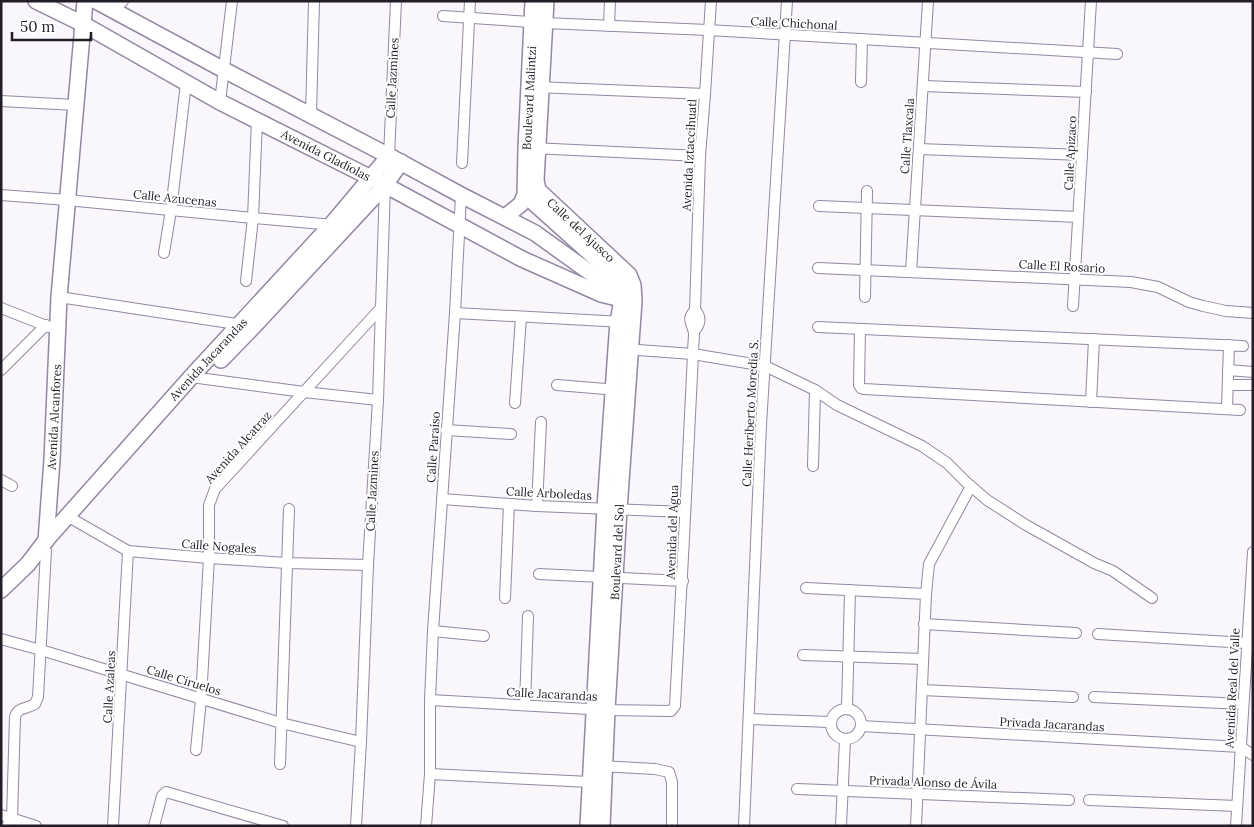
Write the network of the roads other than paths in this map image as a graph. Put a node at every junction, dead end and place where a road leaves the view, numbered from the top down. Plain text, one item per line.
1 (36, 1) edge
2 (85, 1) edge
3 (96, 1) edge
4 (232, 1) edge
5 (314, 1) edge
6 (396, 1) edge
7 (470, 1) edge
8 (533, 1) edge
9 (546, 1) edge
10 (610, 1) edge
11 (711, 1) edge
12 (787, 1) edge
13 (928, 1) edge
14 (1091, 1) edge
15 (118, 6) edge
16 (443, 16) dead end
17 (469, 17) junction
18 (539, 22) junction
19 (83, 24) junction
20 (609, 26) junction
21 (708, 30) junction
22 (784, 34) junction
23 (862, 39) junction
24 (925, 43) junction
25 (1088, 52) junction
26 (1117, 54) dead end
27 (224, 70) junction
28 (861, 82) dead end
29 (186, 83) junction
30 (923, 86) junction
31 (535, 87) junction
32 (1086, 92) junction
33 (705, 94) junction
34 (1, 101) edge
35 (220, 102) junction
36 (76, 105) junction
37 (311, 115) junction
38 (257, 120) junction
39 (532, 148) junction
40 (919, 149) junction
41 (1082, 155) junction
42 (700, 156) junction
43 (395, 159) junction
44 (462, 163) dead end
45 (370, 178) junction
46 (385, 185) junction
47 (867, 191) dead end
48 (1, 195) edge
49 (461, 195) junction
50 (525, 195) junction
51 (67, 200) junction
52 (818, 206) dead end
53 (867, 208) junction
54 (171, 210) junction
55 (915, 210) junction
56 (505, 217) junction
57 (1078, 217) junction
58 (253, 218) junction
59 (331, 225) junction
60 (460, 226) junction
61 (346, 227) junction
62 (550, 243) junction
63 (164, 254) dead end
64 (537, 266) junction
65 (818, 268) dead end
66 (866, 270) junction
67 (911, 272) junction
68 (631, 279) joint
69 (1075, 279) junction
70 (246, 281) dead end
71 (59, 297) junction
72 (865, 297) dead end
73 (628, 300) junction
74 (1073, 306) dead end
75 (1, 308) edge
76 (380, 309) junction
77 (455, 313) junction
78 (1253, 313) edge
79 (521, 317) junction
80 (625, 322) junction
81 (247, 326) junction
82 (818, 327) dead end
83 (52, 328) junction
84 (860, 329) junction
85 (1094, 339) junction
86 (1229, 345) junction
87 (1243, 346) dead end
88 (623, 349) junction
89 (693, 354) junction
90 (765, 366) junction
91 (1, 370) edge
92 (1228, 370) junction
93 (1253, 372) edge
94 (197, 378) junction
95 (557, 385) dead end
96 (1228, 385) junction
97 (1253, 385) edge
98 (621, 390) junction
99 (815, 390) junction
100 (304, 392) junction
101 (378, 400) junction
102 (1090, 402) junction
103 (515, 404) dead end
104 (1227, 409) junction
105 (1240, 410) dead end
106 (541, 422) dead end
107 (446, 430) junction
108 (511, 434) dead end
109 (813, 466) dead end
110 (1, 480) edge
111 (12, 486) dead end
112 (971, 486) junction
113 (442, 499) junction
114 (509, 504) junction
115 (537, 506) junction
116 (289, 509) dead end
117 (612, 509) junction
118 (685, 512) junction
119 (71, 518) junction
120 (46, 545) junction
121 (128, 550) junction
122 (1253, 552) edge
123 (209, 558) junction
124 (287, 563) junction
125 (368, 565) junction
126 (538, 574) dead end
127 (608, 578) junction
128 (682, 581) junction
129 (806, 588) dead end
130 (1, 590) edge
131 (850, 590) junction
132 (926, 594) junction
133 (506, 598) dead end
134 (1152, 598) dead end
135 (1251, 610) edge
136 (528, 616) dead end
137 (924, 624) junction
138 (433, 631) junction
139 (1076, 633) dead end
140 (1098, 634) dead end
141 (484, 636) dead end
142 (1, 639) edge
143 (1247, 643) junction
144 (41, 650) junction
145 (803, 655) dead end
146 (848, 657) junction
147 (923, 659) junction
148 (122, 674) junction
149 (1249, 686) edge
150 (922, 690) junction
151 (1074, 696) dead end
152 (1094, 697) dead end
153 (201, 699) junction
154 (430, 700) junction
155 (1243, 704) junction
156 (525, 705) junction
157 (847, 708) junction
158 (601, 709) junction
159 (672, 711) joint
160 (749, 719) junction
161 (830, 722) junction
162 (281, 723) junction
163 (861, 726) junction
164 (920, 730) junction
165 (845, 740) junction
166 (361, 742) junction
167 (1241, 747) junction
168 (196, 750) dead end
169 (1253, 755) edge
170 (280, 764) dead end
171 (598, 766) junction
172 (430, 774) junction
173 (590, 782) junction
174 (797, 789) dead end
175 (843, 791) junction
176 (917, 794) junction
177 (1069, 800) dead end
178 (1088, 800) dead end
179 (1237, 806) junction
180 (1, 815) edge
181 (10, 822) edge
182 (36, 826) edge
183 (113, 826) edge
184 (154, 826) edge
185 (283, 826) edge
186 (356, 826) edge
187 (426, 826) edge
188 (588, 826) edge
189 (602, 826) edge
190 (672, 826) edge
191 (744, 826) edge
192 (841, 826) edge
193 (916, 826) edge
194 (1236, 826) edge

1 - 19 street, Avenida Gladiolas
2 - 19 street, Avenida Alcanfores
3 - 15 street
4 - 27 street
5 - 37 street
6 - 43 street, Calle Jazmines
7 - 17 street
8 - 18 street, Boulevard Malintzi
9 - 18 street, Boulevard Malintzi
10 - 20 street
11 - 21 street, Avenida Iztaccíhuatl
12 - 22 street, Calle Heriberto Moredia S.
13 - 24 street, Calle Tlaxcala
14 - 25 street, Calle Apizaco
15 - 27 street
16 - 17 street, Calle Chichonal
17 - 18 street, Calle Chichonal
17 - 44 street
18 - 20 street, Calle Chichonal
18 - 31 street, Boulevard Malintzi
19 - 29 street, Avenida Gladiolas
19 - 36 street, Avenida Alcanfores
20 - 21 street, Calle Chichonal
21 - 22 street, Calle Chichonal
21 - 33 street, Avenida Iztaccíhuatl
22 - 23 street, Calle Chichonal
22 - 90 street, Calle Heriberto Moredia S.
23 - 24 street, Calle Chichonal
23 - 28 street
24 - 25 street, Calle Chichonal
24 - 30 street, Calle Tlaxcala
25 - 26 street, Calle Chichonal
25 - 32 street, Calle Apizaco
27 - 35 street
27 - 37 street
29 - 35 street, Avenida Gladiolas
29 - 54 street
30 - 32 street
30 - 40 street, Calle Tlaxcala
31 - 33 street
31 - 39 street, Boulevard Malintzi
32 - 41 street, Calle Apizaco
33 - 42 street, Avenida Iztaccíhuatl
34 - 36 street
35 - 38 street, Avenida Gladiolas
36 - 51 street, Avenida Alcanfores
37 - 43 street
38 - 45 street, Avenida Gladiolas
38 - 58 street
39 - 42 street
39 - 50 street, Boulevard Malintzi
39 - 68 street, Calle del Ajusco
40 - 41 street
40 - 55 street, Calle Tlaxcala
41 - 57 street, Calle Apizaco
42 - 89 street, Avenida Iztaccíhuatl
43 - 45 street, Avenida Jacarandas
43 - 46 street
43 - 49 street
45 - 46 street, Avenida Gladiolas
45 - 59 street, Avenida Jacarandas
46 - 60 street, Avenida Gladiolas
46 - 61 street, Avenida Jacarandas
46 - 76 street, Calle Jazmines
47 - 53 street
48 - 51 street, Calle Azucenas
49 - 56 street
49 - 60 street, Calle Paraíso
50 - 56 street
50 - 73 street, Calle del Ajusco
51 - 54 street, Calle Azucenas
51 - 71 street, Avenida Alcanfores
52 - 53 street
53 - 55 street
53 - 66 street
54 - 58 street, Calle Azucenas
54 - 63 street
55 - 57 street
55 - 67 street, Calle Tlaxcala
56 - 62 street
57 - 69 street, Calle Apizaco
58 - 59 street, Calle Azucenas
58 - 70 street
59 - 61 street, Calle Azucenas
59 - 81 street, Avenida Jacarandas
60 - 64 street, Avenida Gladiolas
60 - 77 street, Calle Paraíso
61 - 81 street, Avenida Jacarandas
62 - 64 street
62 - 73 street
64 - 73 street, Avenida Gladiolas
65 - 66 street, Calle El Rosario
66 - 67 street, Calle El Rosario
66 - 72 street
67 - 69 street, Calle El Rosario
68 - 73 street, Boulevard del Sol
69 - 74 street, Calle Apizaco
69 - 78 street, Calle El Rosario
71 - 81 street
71 - 83 street, Avenida Alcanfores
73 - 80 street, Boulevard del Sol
75 - 83 street
76 - 100 street, Avenida Alcatraz
76 - 101 street, Calle Jazmines
77 - 79 street
77 - 107 street, Calle Paraíso
79 - 80 street
79 - 103 street
80 - 88 street, Boulevard del Sol
81 - 94 street, Avenida Jacarandas
82 - 84 street
83 - 91 street
83 - 120 street, Avenida Alcanfores
84 - 85 street
84 - 102 street
85 - 86 street
85 - 102 street
86 - 87 street
86 - 92 street
88 - 89 street
88 - 98 street, Boulevard del Sol
89 - 90 street
89 - 118 street, Avenida del Agua
90 - 99 street
90 - 160 street, Calle Heriberto Moredia S.
92 - 93 street
92 - 96 street
94 - 100 street
94 - 119 street, Avenida Jacarandas
95 - 98 street
96 - 97 street
96 - 104 street
98 - 117 street, Boulevard del Sol
99 - 109 street
99 - 112 street
100 - 101 street
100 - 123 street, Avenida Alcatraz
101 - 125 street, Calle Jazmines
102 - 104 street
104 - 105 street
106 - 115 street
107 - 108 street
107 - 113 street, Calle Paraíso
110 - 111 street
112 - 132 street
112 - 134 street
113 - 114 street, Calle Arboledas
113 - 138 street, Calle Paraíso
114 - 115 street, Calle Arboledas
114 - 133 street
115 - 117 street, Calle Arboledas
116 - 124 street
117 - 118 street, Calle Arboledas
117 - 127 street, Boulevard del Sol
118 - 128 street, Avenida del Agua
119 - 120 street, Avenida Jacarandas
119 - 121 street, Calle Nogales
120 - 130 street, Avenida Jacarandas
120 - 144 street, Avenida Alcanfores
121 - 123 street, Calle Nogales
121 - 148 street, Calle Azaleas
122 - 135 street, Avenida Real del Valle
123 - 124 street, Calle Nogales
123 - 153 street, Avenida Alcatraz
124 - 125 street, Calle Nogales
124 - 162 street
125 - 166 street, Calle Jazmines
126 - 127 street
127 - 128 street
127 - 158 street, Boulevard del Sol
128 - 159 street, Avenida del Agua
129 - 131 street
131 - 132 street
131 - 146 street
132 - 137 street
135 - 143 street, Avenida Real del Valle
136 - 156 street
137 - 139 street
137 - 147 street
138 - 141 street
138 - 154 street, Calle Paraíso
140 - 143 street
142 - 144 street, Calle Ciruelos
143 - 149 street, Avenida Real del Valle
144 - 148 street, Calle Ciruelos
144 - 181 street, Avenida Alcanfores
145 - 146 street
146 - 147 street
146 - 157 street
147 - 150 street
148 - 153 street, Calle Ciruelos
148 - 183 street, Calle Azaleas
149 - 155 street, Avenida Real del Valle
150 - 151 street
150 - 164 street
152 - 155 street
153 - 162 street, Calle Ciruelos
153 - 168 street, Avenida Alcatraz
154 - 156 street, Calle Jacarandas
154 - 172 street, Calle Paraíso
155 - 167 street, Avenida Real del Valle
156 - 158 street, Calle Jacarandas
157 - 161 street
157 - 163 street
158 - 159 street, Calle Jacarandas
158 - 171 street, Boulevard del Sol
160 - 161 street
160 - 191 street, Calle Heriberto Moredia S.
161 - 165 street
162 - 166 street, Calle Ciruelos
162 - 170 street
163 - 164 street, Privada Jacarandas
163 - 165 street
164 - 167 street, Privada Jacarandas
164 - 176 street
165 - 175 street
166 - 186 street, Calle Jazmines
167 - 169 street
167 - 179 street, Avenida Real del Valle
171 - 173 street, Boulevard del Sol
171 - 189 street, Boulevard del Sol
171 - 190 street
172 - 173 street
172 - 187 street, Calle Paraíso
173 - 188 street, Boulevard del Sol
174 - 175 street, Privada Alonso de Ávila
175 - 176 street, Privada Alonso de Ávila
175 - 192 street
176 - 177 street, Privada Alonso de Ávila
176 - 193 street
178 - 179 street
179 - 194 street, Avenida Real del Valle
180 - 181 street
181 - 182 street
184 - 185 street

